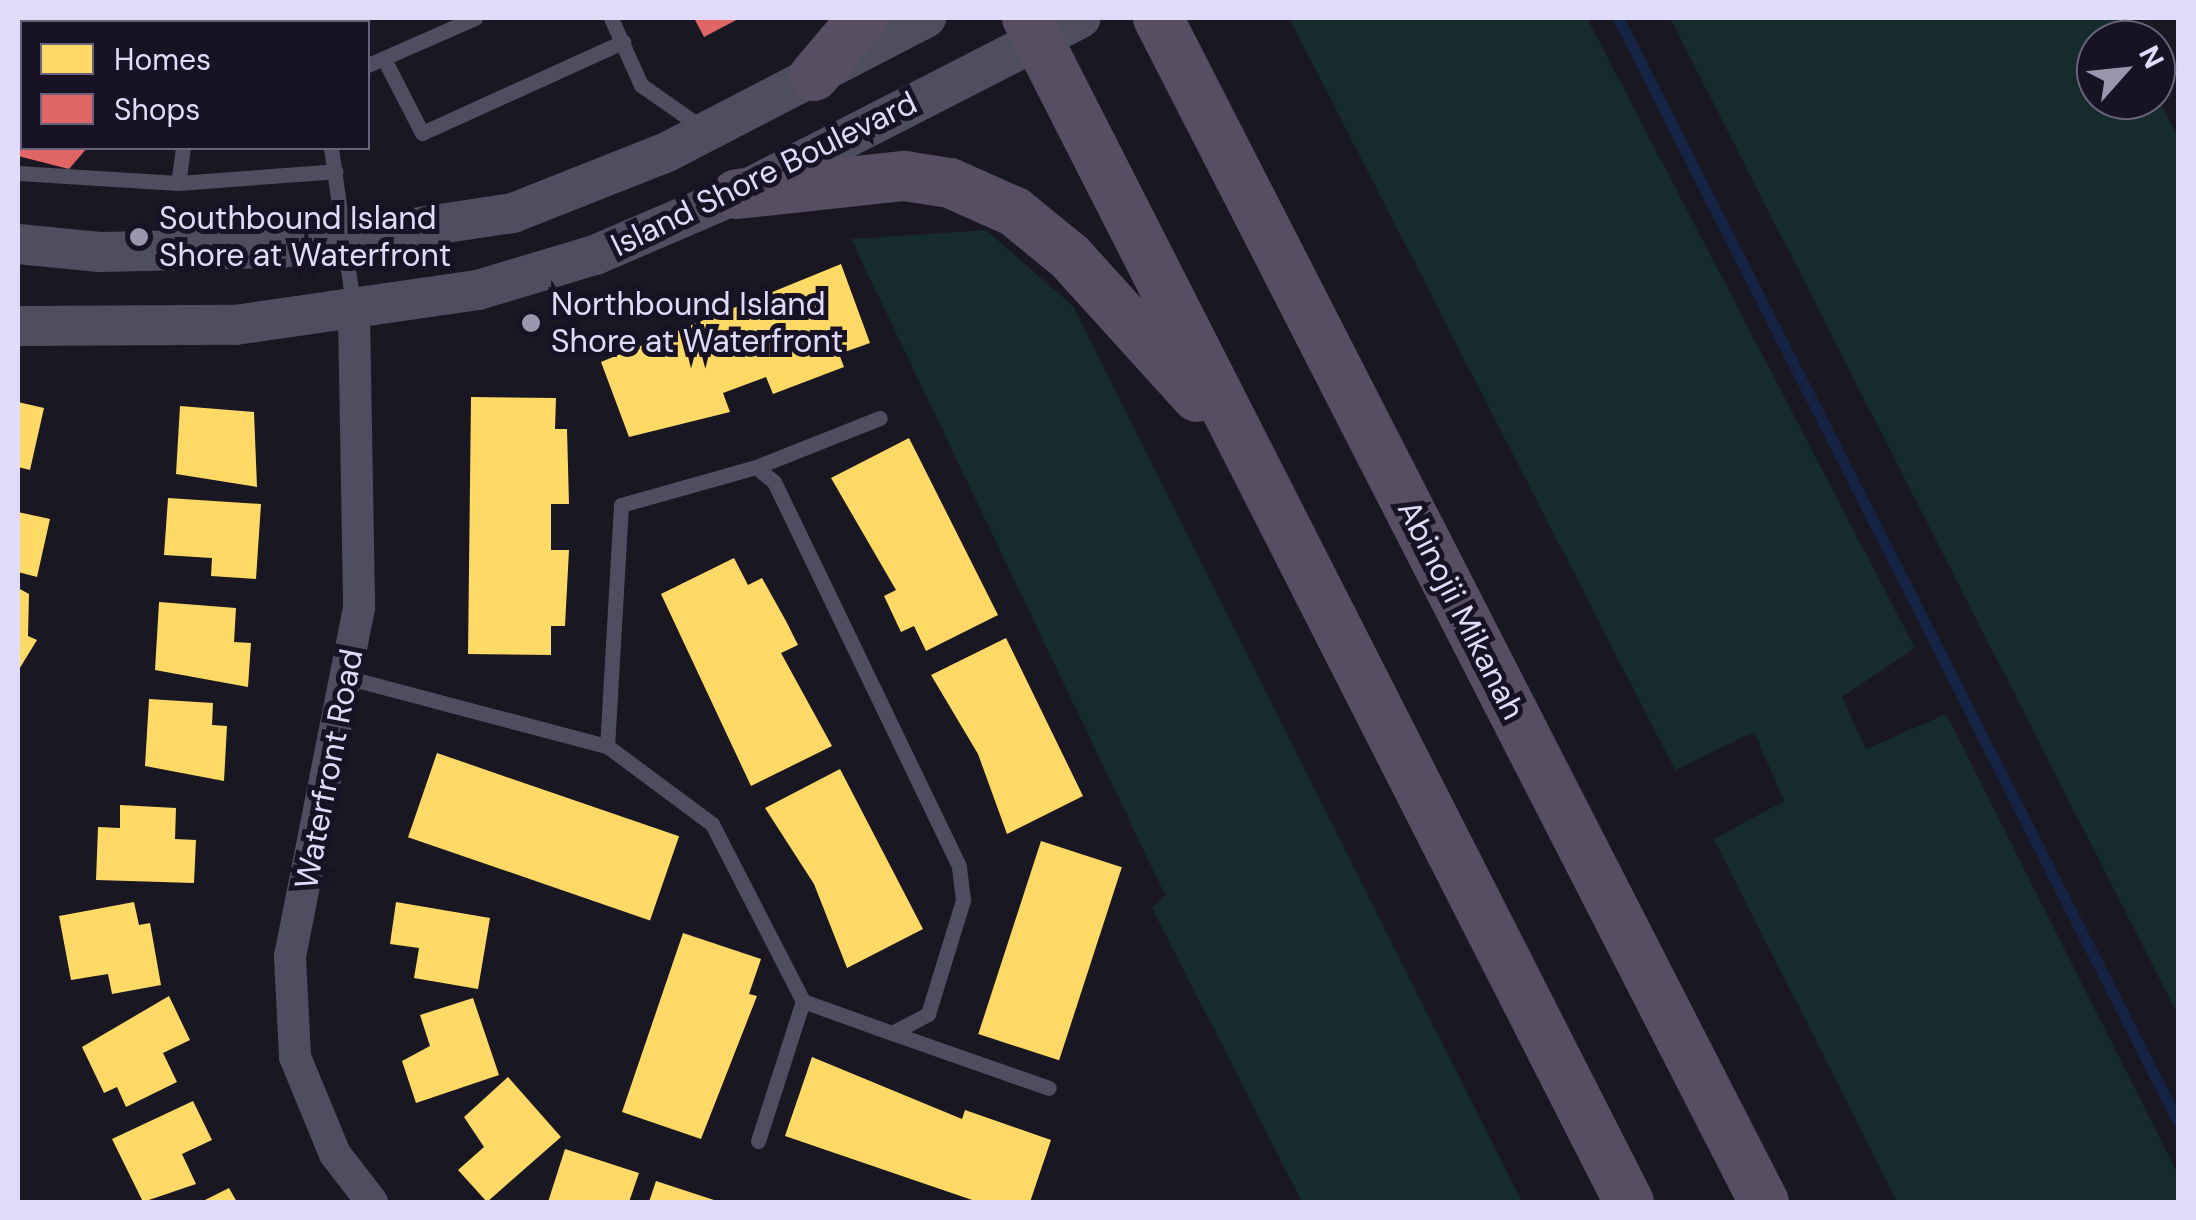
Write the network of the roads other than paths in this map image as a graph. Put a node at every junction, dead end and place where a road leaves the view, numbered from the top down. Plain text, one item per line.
1 (475, 18) edge
2 (611, 18) edge
3 (863, 18) edge
4 (926, 18) edge
5 (1158, 18) edge
6 (1049, 25) edge
7 (623, 42) junction
8 (384, 59) junction
9 (370, 64) edge
10 (814, 76) junction
11 (707, 131) junction
12 (184, 150) edge
13 (331, 150) edge
14 (336, 171) junction
15 (18, 174) edge
16 (178, 183) junction
17 (737, 194) junction
18 (347, 241) junction
19 (18, 244) edge
20 (354, 314) junction
21 (18, 326) edge
22 (880, 418) dead end
23 (1241, 447) junction
24 (756, 468) junction
25 (349, 678) junction
26 (607, 746) junction
27 (803, 1001) junction
28 (892, 1033) junction
29 (1048, 1088) dead end
30 (758, 1142) dead end
31 (372, 1202) edge
32 (1629, 1202) edge
33 (1764, 1202) edge

1 - 8 lane
2 - 7 lane
3 - 10 main road
4 - 10 street, Island Shore Boulevard
5 - 33 main road, Abinojii Mikanah
6 - 17 street, Island Shore Boulevard
6 - 23 main road
7 - 8 lane
7 - 11 lane
8 - 9 lane
10 - 11 street, Island Shore Boulevard
11 - 18 street, Island Shore Boulevard
12 - 16 lane
13 - 14 lane
14 - 16 lane
14 - 18 lane
15 - 16 lane
17 - 20 street, Island Shore Boulevard
17 - 23 main road
18 - 19 street, Island Shore Boulevard
18 - 20 lane
20 - 21 street, Island Shore Boulevard
20 - 25 street, Waterfront Road
22 - 24 lane
23 - 32 main road
24 - 26 lane
24 - 28 lane
25 - 26 lane
25 - 31 street, Waterfront Road
26 - 27 lane
27 - 28 lane
27 - 30 lane
28 - 29 lane

